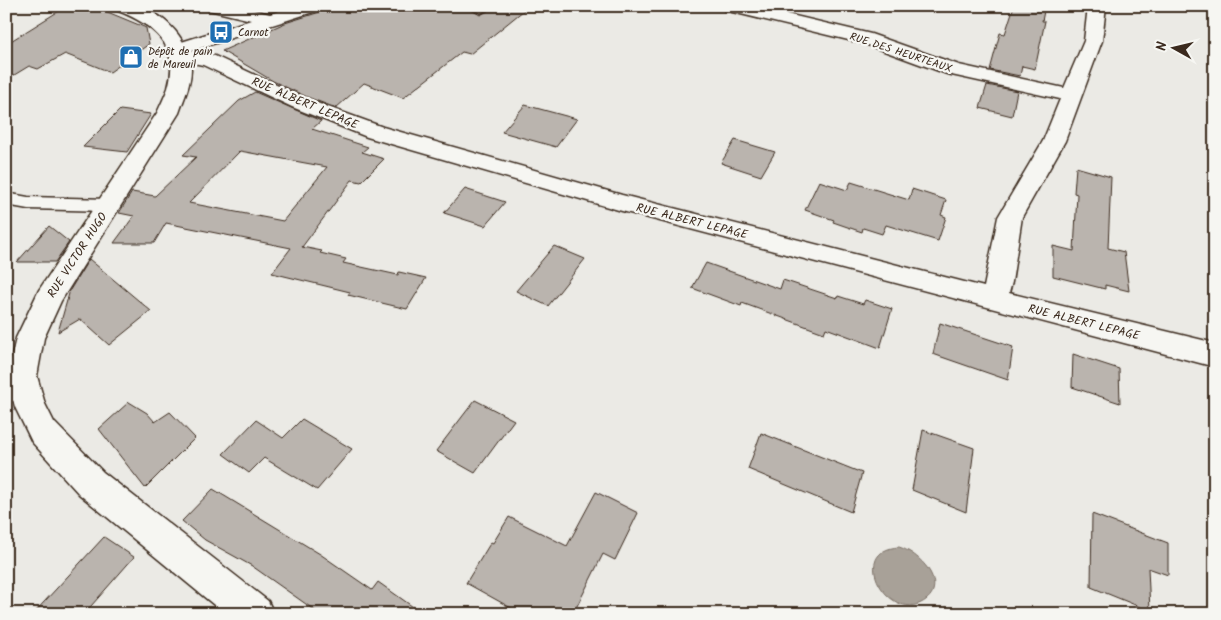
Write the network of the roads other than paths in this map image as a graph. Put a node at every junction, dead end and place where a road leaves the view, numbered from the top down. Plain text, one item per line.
1 (122, 6) edge
2 (215, 6) edge
3 (314, 6) edge
4 (730, 6) edge
5 (1097, 6) edge
6 (272, 20) junction
7 (179, 52) junction
8 (1072, 96) junction
9 (6, 199) edge
10 (109, 205) junction
11 (993, 299) junction
12 (1215, 355) edge
13 (14, 384) edge
14 (256, 614) edge

1 - 7 street
2 - 6 street
3 - 6 street
4 - 8 street, RUE DES HEURTEAUX
5 - 8 street
6 - 7 street
7 - 10 street, RUE VICTOR HUGO
7 - 11 street, RUE ALBERT LEPAGE
8 - 11 street
9 - 10 lane
10 - 13 street, RUE VICTOR HUGO
11 - 12 street, RUE ALBERT LEPAGE
13 - 14 street, RUE VICTOR HUGO

